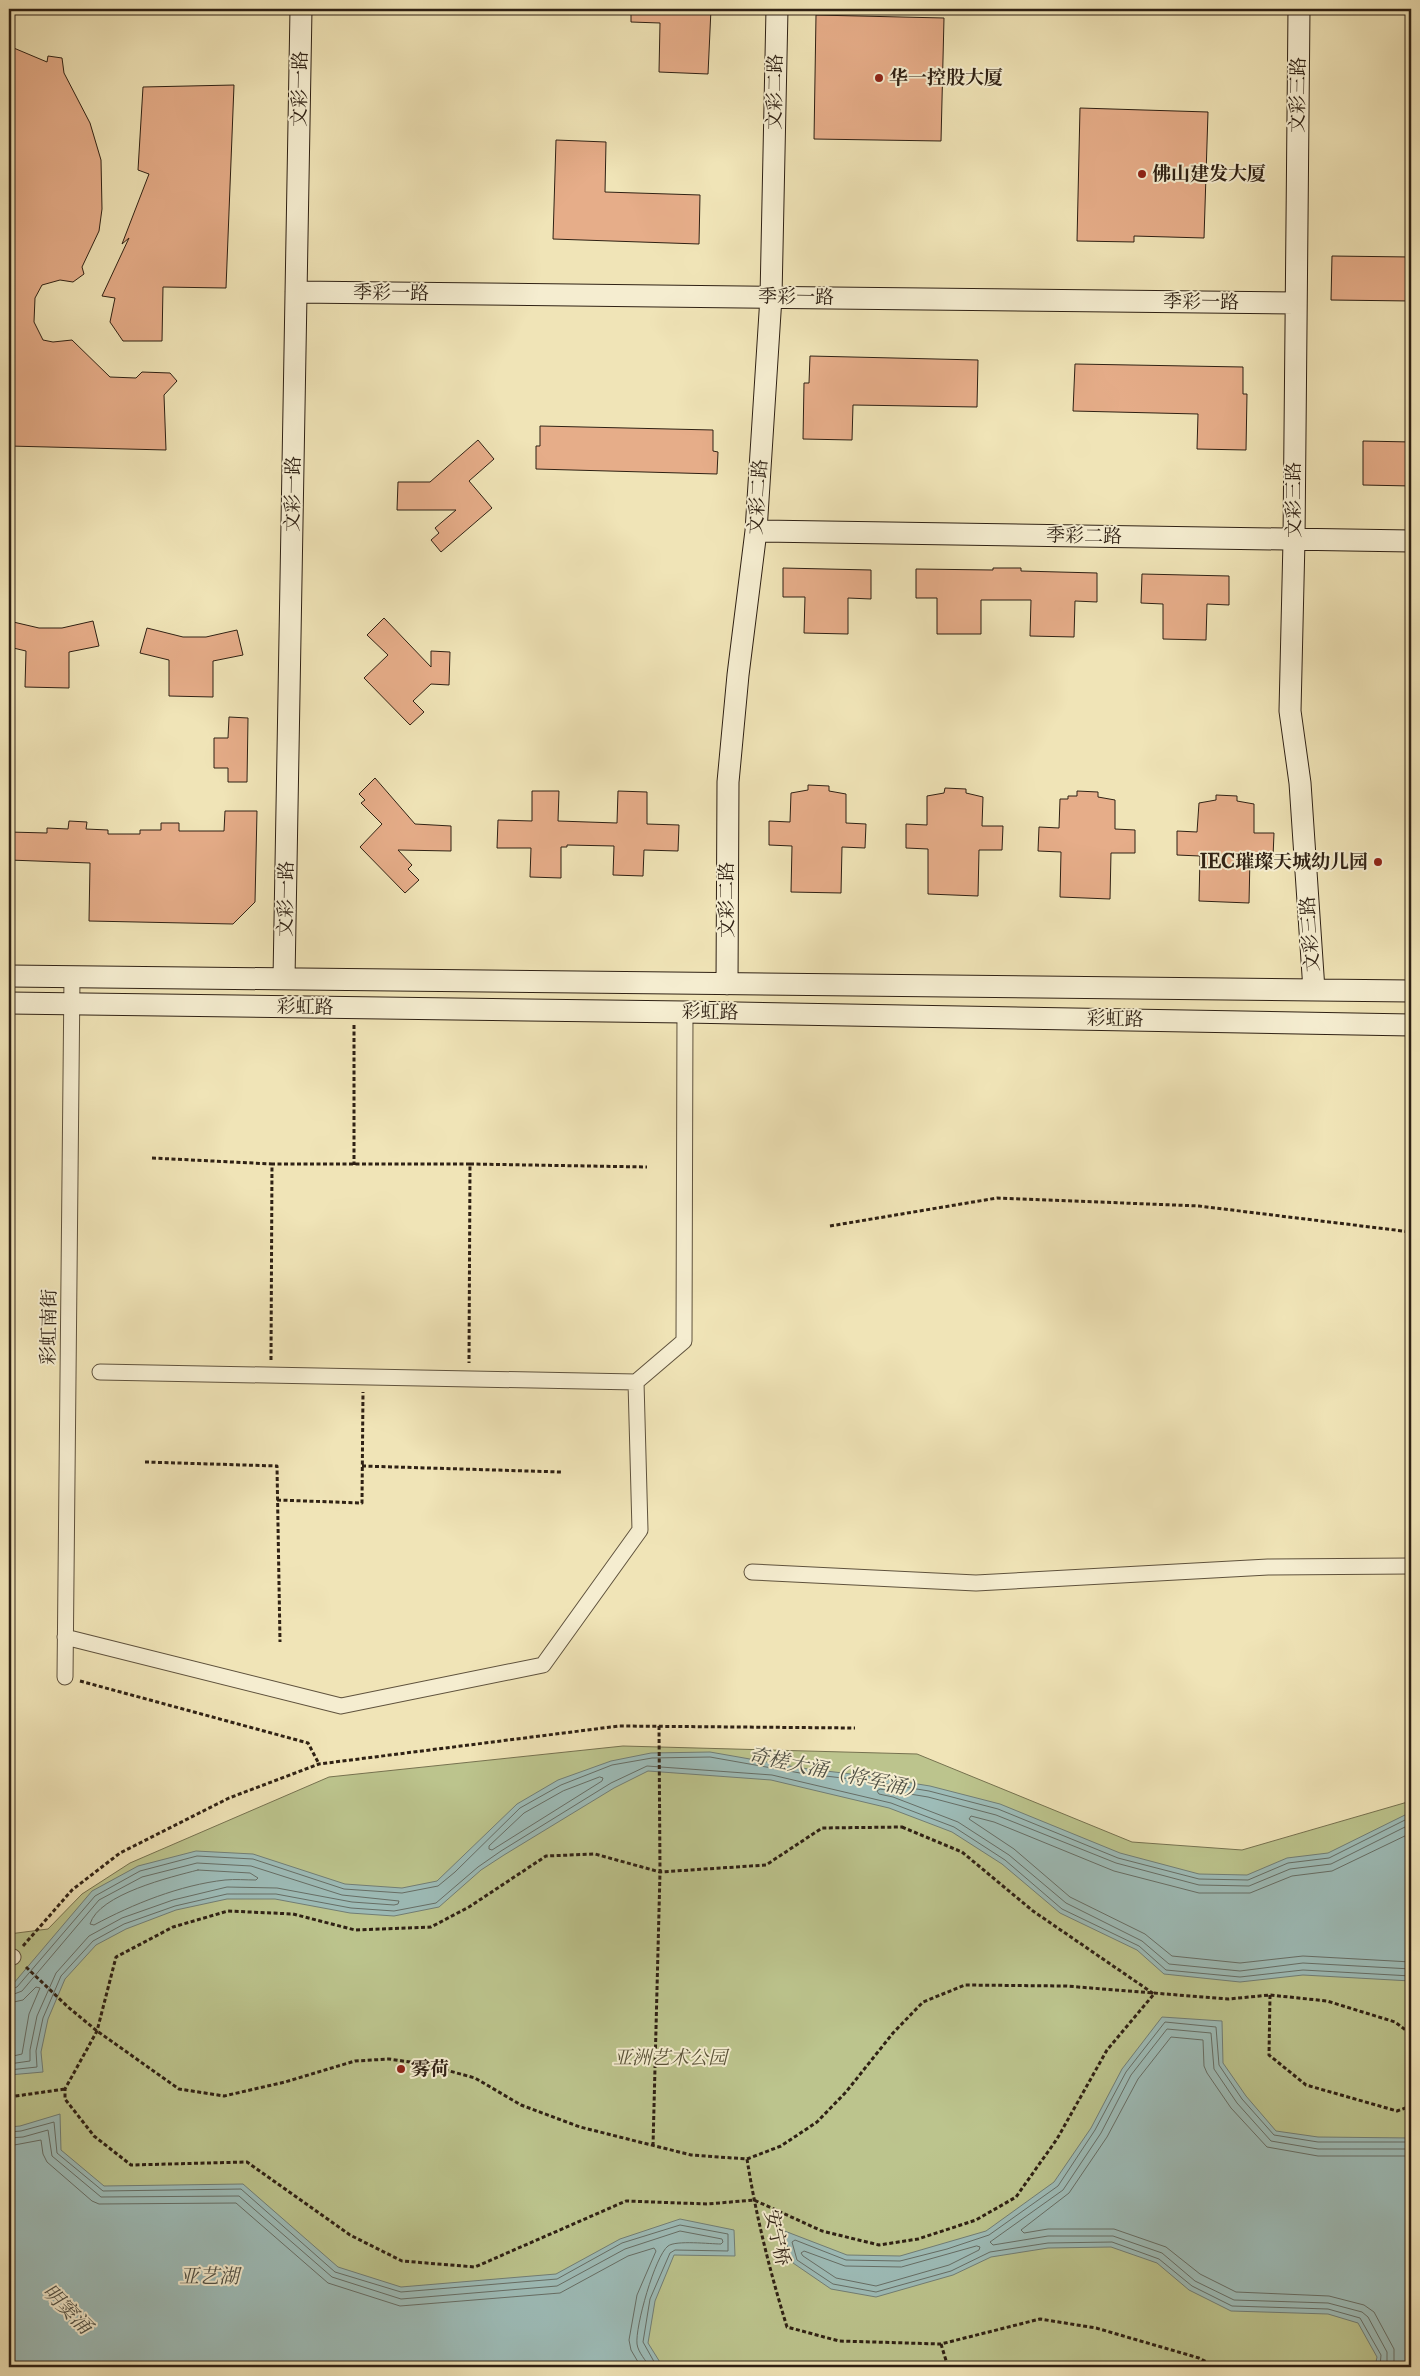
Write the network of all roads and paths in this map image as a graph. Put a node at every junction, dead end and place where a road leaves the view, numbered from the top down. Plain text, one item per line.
1 (301, 9) edge
2 (777, 9) edge
3 (1299, 9) edge
4 (296, 292) junction
5 (771, 297) junction
6 (1295, 303) junction
7 (756, 531) junction
8 (1294, 540) junction
9 (1411, 541) edge
10 (9, 976) edge
11 (72, 977) junction
12 (284, 979) junction
13 (727, 984) junction
14 (1314, 990) junction
15 (1411, 991) edge
16 (9, 1003) edge
17 (72, 1004) junction
18 (354, 1007) junction
19 (685, 1012) junction
20 (1411, 1024) edge
21 (152, 1158) dead end
22 (272, 1164) junction
23 (470, 1164) junction
24 (354, 1165) junction
25 (647, 1167) dead end
26 (830, 1226) dead end
27 (1411, 1232) edge
28 (100, 1372) dead end
29 (271, 1375) junction
30 (363, 1377) junction
31 (469, 1379) junction
32 (636, 1382) junction
33 (145, 1462) dead end
34 (362, 1466) junction
35 (561, 1472) dead end
36 (277, 1500) junction
37 (1411, 1566) edge
38 (752, 1572) dead end
39 (65, 1637) junction
40 (280, 1642) dead end
41 (65, 1677) joint
42 (659, 1726) junction
43 (855, 1728) dead end
44 (319, 1764) junction
45 (660, 1872) junction
46 (14, 1959) edge
47 (1154, 1994) junction
48 (1270, 1996) junction
49 (97, 2031) junction
50 (1411, 2034) edge
51 (65, 2089) junction
52 (9, 2097) edge
53 (1411, 2106) edge
54 (654, 2146) junction
55 (747, 2159) junction
56 (754, 2200) junction
57 (941, 2344) junction
58 (948, 2367) edge
59 (1216, 2367) edge

1 - 4 street, 文彩一路
2 - 5 street, 文彩二路
3 - 6 street, 文彩三路
4 - 5 street, 季彩一路
4 - 12 street, 文彩一路
5 - 6 street, 季彩一路
5 - 7 street, 文彩二路
6 - 8 street, 文彩三路
7 - 8 street, 季彩二路
7 - 13 street, 文彩二路
8 - 9 street, 季彩二路
8 - 14 street, 文彩三路
10 - 11 street, 彩虹路
11 - 12 street, 彩虹路
11 - 17 street, 彩虹南街
12 - 13 street, 彩虹路
13 - 14 street, 彩虹路
14 - 15 street, 彩虹路
16 - 17 street, 彩虹路
17 - 18 street, 彩虹路
17 - 39 street, 彩虹南街
18 - 19 street, 彩虹路
18 - 24 path
19 - 20 street, 彩虹路
19 - 32 street
21 - 22 path
22 - 24 path
22 - 29 path
23 - 24 path
23 - 25 path
23 - 31 path
26 - 27 path
28 - 29 street
29 - 30 street
30 - 31 street
30 - 34 path
31 - 32 street
32 - 39 street
33 - 36 path
34 - 35 path
34 - 36 path
36 - 40 path
37 - 38 street
39 - 41 street, 彩虹南街
41 - 44 path
42 - 43 path
42 - 44 path
42 - 45 path
44 - 46 path
45 - 47 path
45 - 49 path
45 - 54 path
46 - 49 path
47 - 48 path
47 - 55 path
47 - 56 path
48 - 50 path
48 - 53 path
49 - 51 path
49 - 54 path
51 - 52 path
51 - 56 path
54 - 55 path
55 - 56 path, 安宁桥
56 - 57 path, 安宁桥
57 - 58 path
57 - 59 path

